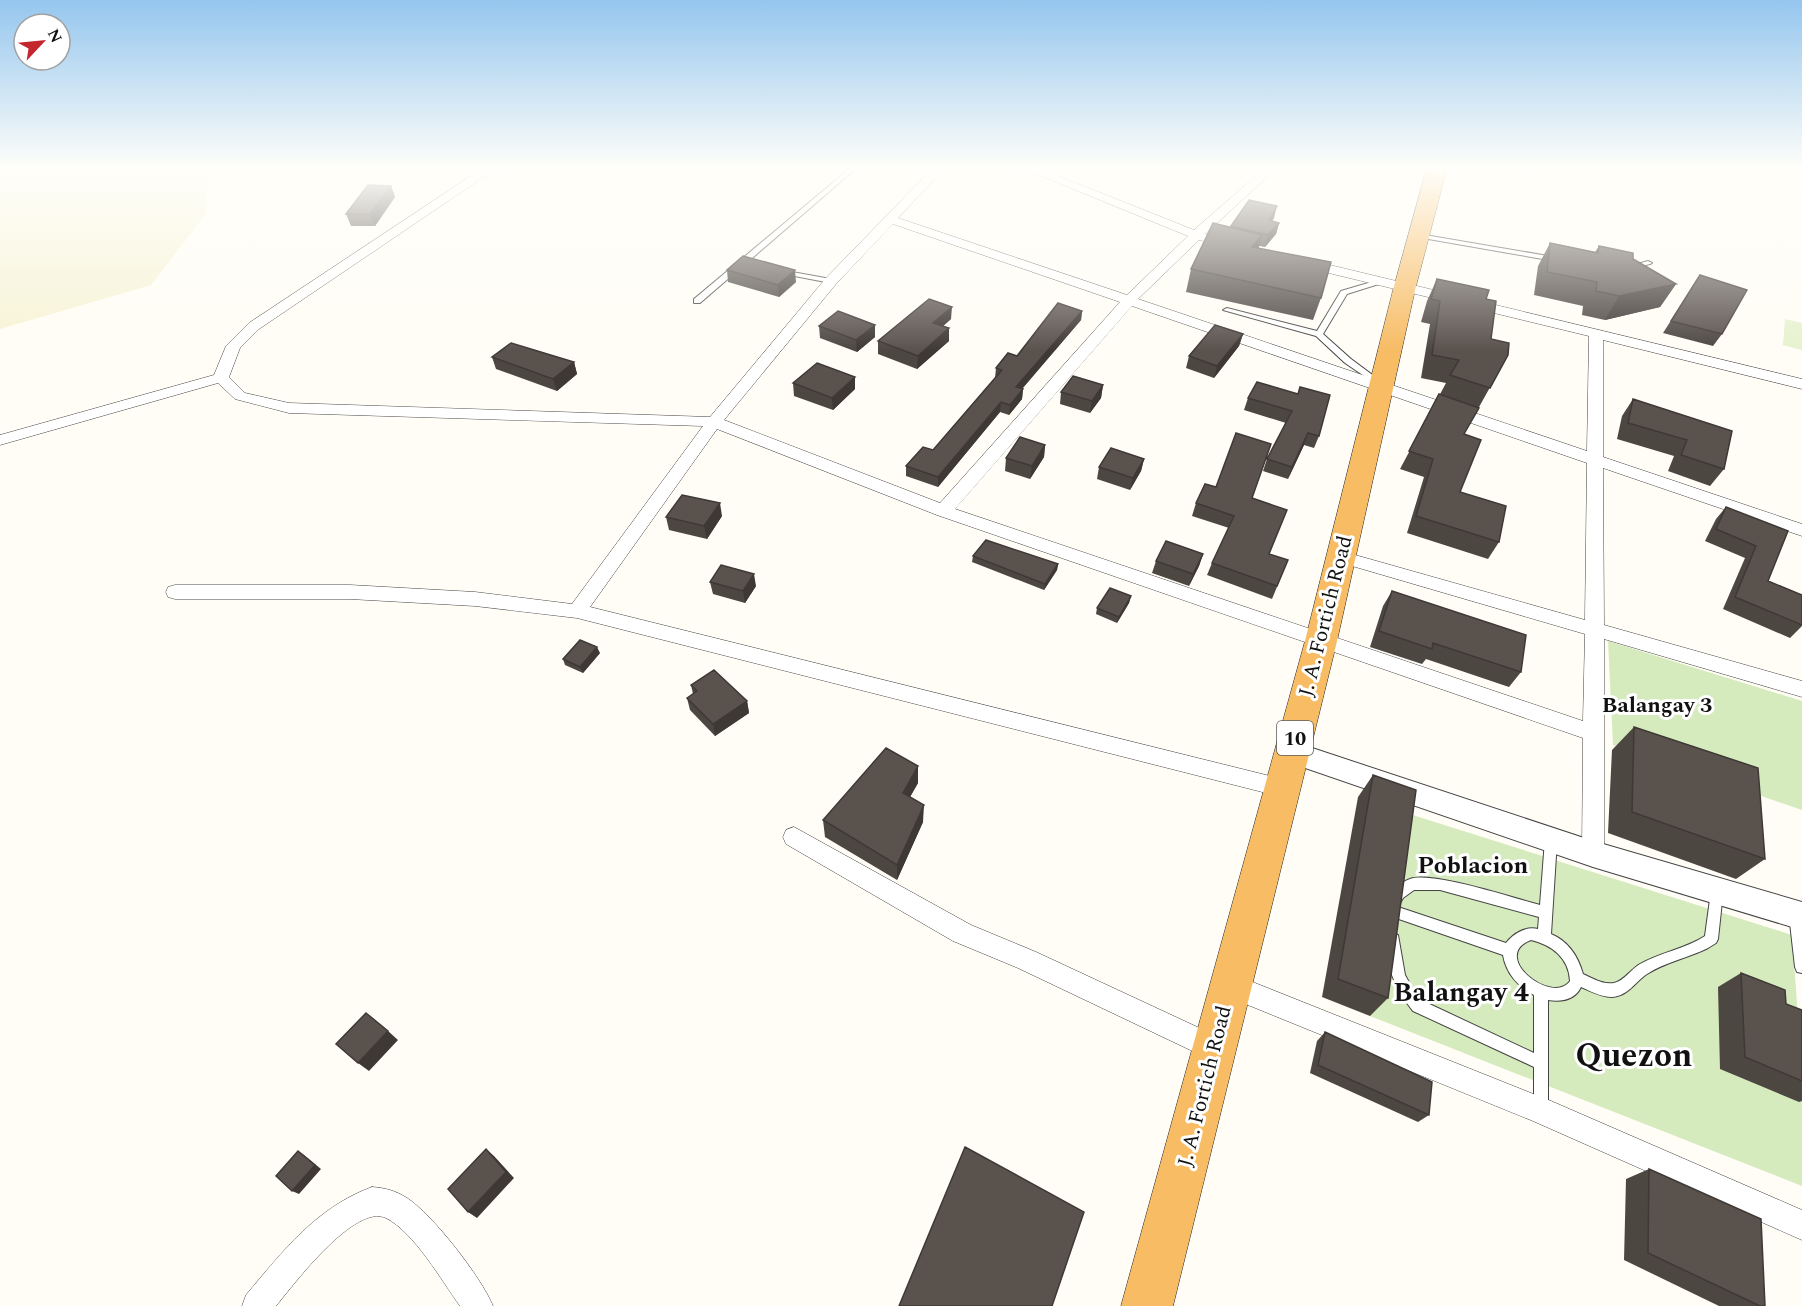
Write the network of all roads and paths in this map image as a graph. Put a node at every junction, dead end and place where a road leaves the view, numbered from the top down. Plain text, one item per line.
1 (399, 229) edge
2 (779, 229) edge
3 (883, 229) edge
4 (918, 229) edge
5 (1181, 229) edge
6 (1203, 229) edge
7 (1421, 229) edge
8 (1196, 235) junction
9 (1419, 236) junction
10 (1241, 247) edge
11 (1287, 259) edge
12 (1562, 261) edge
13 (739, 262) junction
14 (1648, 263) dead end
15 (751, 265) edge
16 (1616, 266) edge
17 (774, 270) edge
18 (831, 281) junction
19 (1391, 286) junction
20 (697, 301) dead end
21 (1128, 302) junction
22 (1227, 310) dead end
23 (1596, 332) junction
24 (1319, 334) junction
25 (221, 378) junction
26 (1802, 384) edge
27 (1382, 386) junction
28 (714, 422) junction
29 (0, 440) edge
30 (1595, 461) junction
31 (942, 511) junction
32 (1802, 530) edge
33 (1341, 557) junction
34 (175, 592) dead end
35 (577, 611) junction
36 (1594, 630) junction
37 (1321, 642) junction
38 (1802, 689) edge
39 (1593, 733) junction
40 (1291, 752) junction
41 (1282, 788) junction
42 (794, 837) dead end
43 (1551, 840) junction
44 (1593, 854) junction
45 (1718, 890) junction
46 (1393, 911) junction
47 (1546, 913) junction
48 (1799, 915) edge
49 (1544, 937) junction
50 (1509, 951) junction
51 (1802, 967) edge
52 (1577, 978) junction
53 (1230, 985) junction
54 (1541, 992) junction
55 (1214, 1048) junction
56 (1540, 1063) junction
57 (1541, 1111) junction
58 (1802, 1225) edge
59 (257, 1306) edge
60 (478, 1306) edge
61 (1147, 1306) edge

1 - 25 street
2 - 13 lane
3 - 18 street
4 - 21 street
5 - 8 street
6 - 8 street
7 - 9 highway, J. A. Fortich Road / 10
8 - 10 street
8 - 21 street
9 - 12 lane
9 - 19 highway, J. A. Fortich Road / 10
11 - 19 street
13 - 15 lane
13 - 20 lane
14 - 16 lane
17 - 18 lane
18 - 28 street
19 - 23 street
19 - 24 lane
19 - 27 highway, J. A. Fortich Road / 10
21 - 27 street
21 - 31 street
22 - 24 lane
23 - 26 street
23 - 30 street
24 - 27 lane
25 - 28 street
25 - 29 street
27 - 30 street
27 - 33 highway, J. A. Fortich Road / 10
28 - 31 street
28 - 35 street
30 - 32 street
30 - 36 street
31 - 37 street
33 - 36 street
33 - 37 highway, J. A. Fortich Road / 10
34 - 35 street
35 - 41 street
36 - 38 street
36 - 39 street
37 - 39 street
37 - 40 highway, J. A. Fortich Road / 10
39 - 44 street
40 - 41 highway, J. A. Fortich Road / 10
40 - 43 street
41 - 53 highway, J. A. Fortich Road / 10
42 - 55 street
43 - 44 street
43 - 47 lane
44 - 45 street
45 - 48 street
45 - 52 lane
46 - 47 lane
46 - 50 lane
46 - 56 lane
47 - 49 lane
48 - 51 lane
49 - 50 lane
49 - 52 lane
50 - 54 lane
52 - 54 lane
53 - 55 highway, J. A. Fortich Road / 10
53 - 57 street
54 - 56 lane
55 - 61 highway, J. A. Fortich Road / 10
56 - 57 lane
57 - 58 street
59 - 60 street

